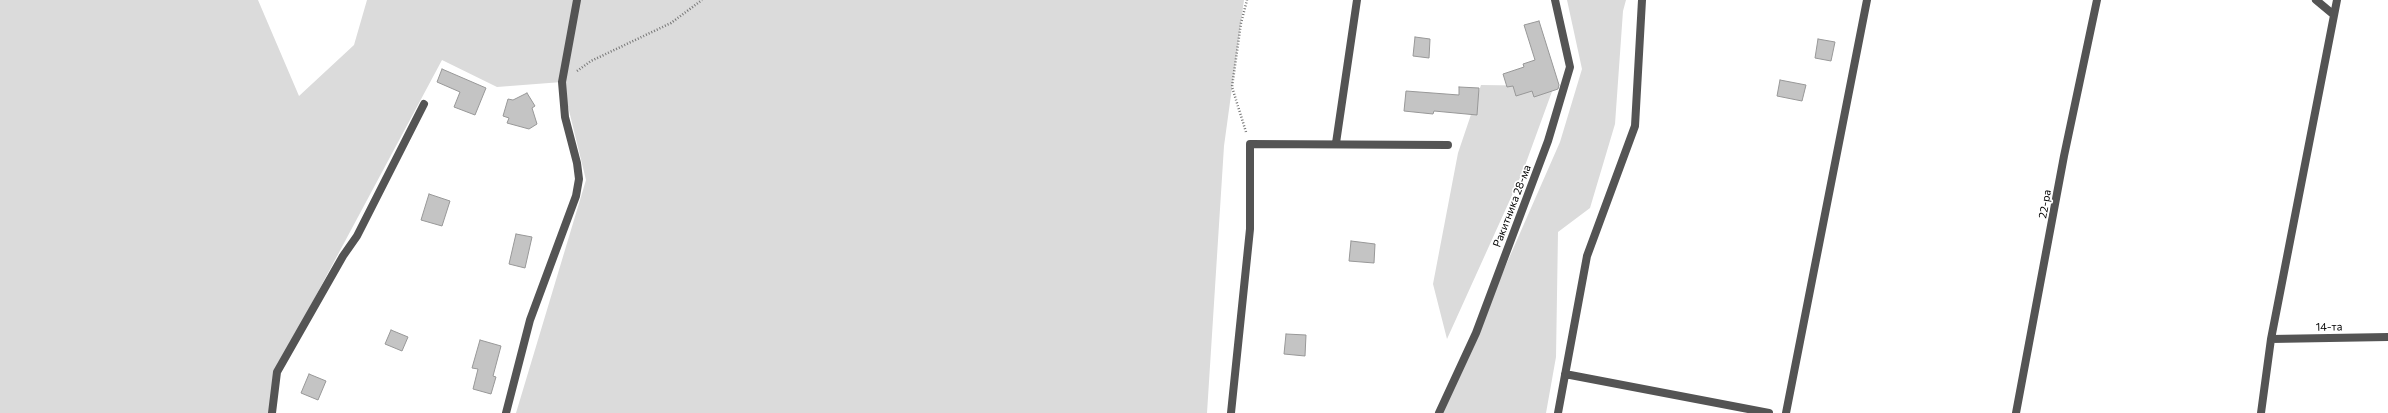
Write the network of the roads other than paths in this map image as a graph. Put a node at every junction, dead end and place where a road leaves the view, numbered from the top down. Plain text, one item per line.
1 (578, 0) edge
2 (1357, 0) edge
3 (1555, 0) edge
4 (1642, 0) edge
5 (1867, 0) edge
6 (2098, 0) edge
7 (2316, 0) edge
8 (2337, 0) edge
9 (2334, 15) junction
10 (424, 104) dead end
11 (1336, 143) junction
12 (1448, 145) dead end
13 (2271, 338) junction
14 (2388, 338) edge
15 (1565, 374) junction
16 (272, 413) edge
17 (506, 413) edge
18 (1231, 413) edge
19 (1439, 413) edge
20 (1558, 413) edge
21 (1769, 413) edge
22 (1786, 413) edge
23 (2016, 413) edge
24 (2261, 413) edge

1 - 17 street
2 - 11 street
3 - 19 street, Ракитника 28-ма
4 - 15 street
5 - 22 street
6 - 23 street, 22-ра
7 - 9 street
8 - 9 street
9 - 13 street
10 - 16 street
11 - 12 street
11 - 18 street
13 - 14 street, 14-та
13 - 24 street
15 - 20 street
15 - 21 street

